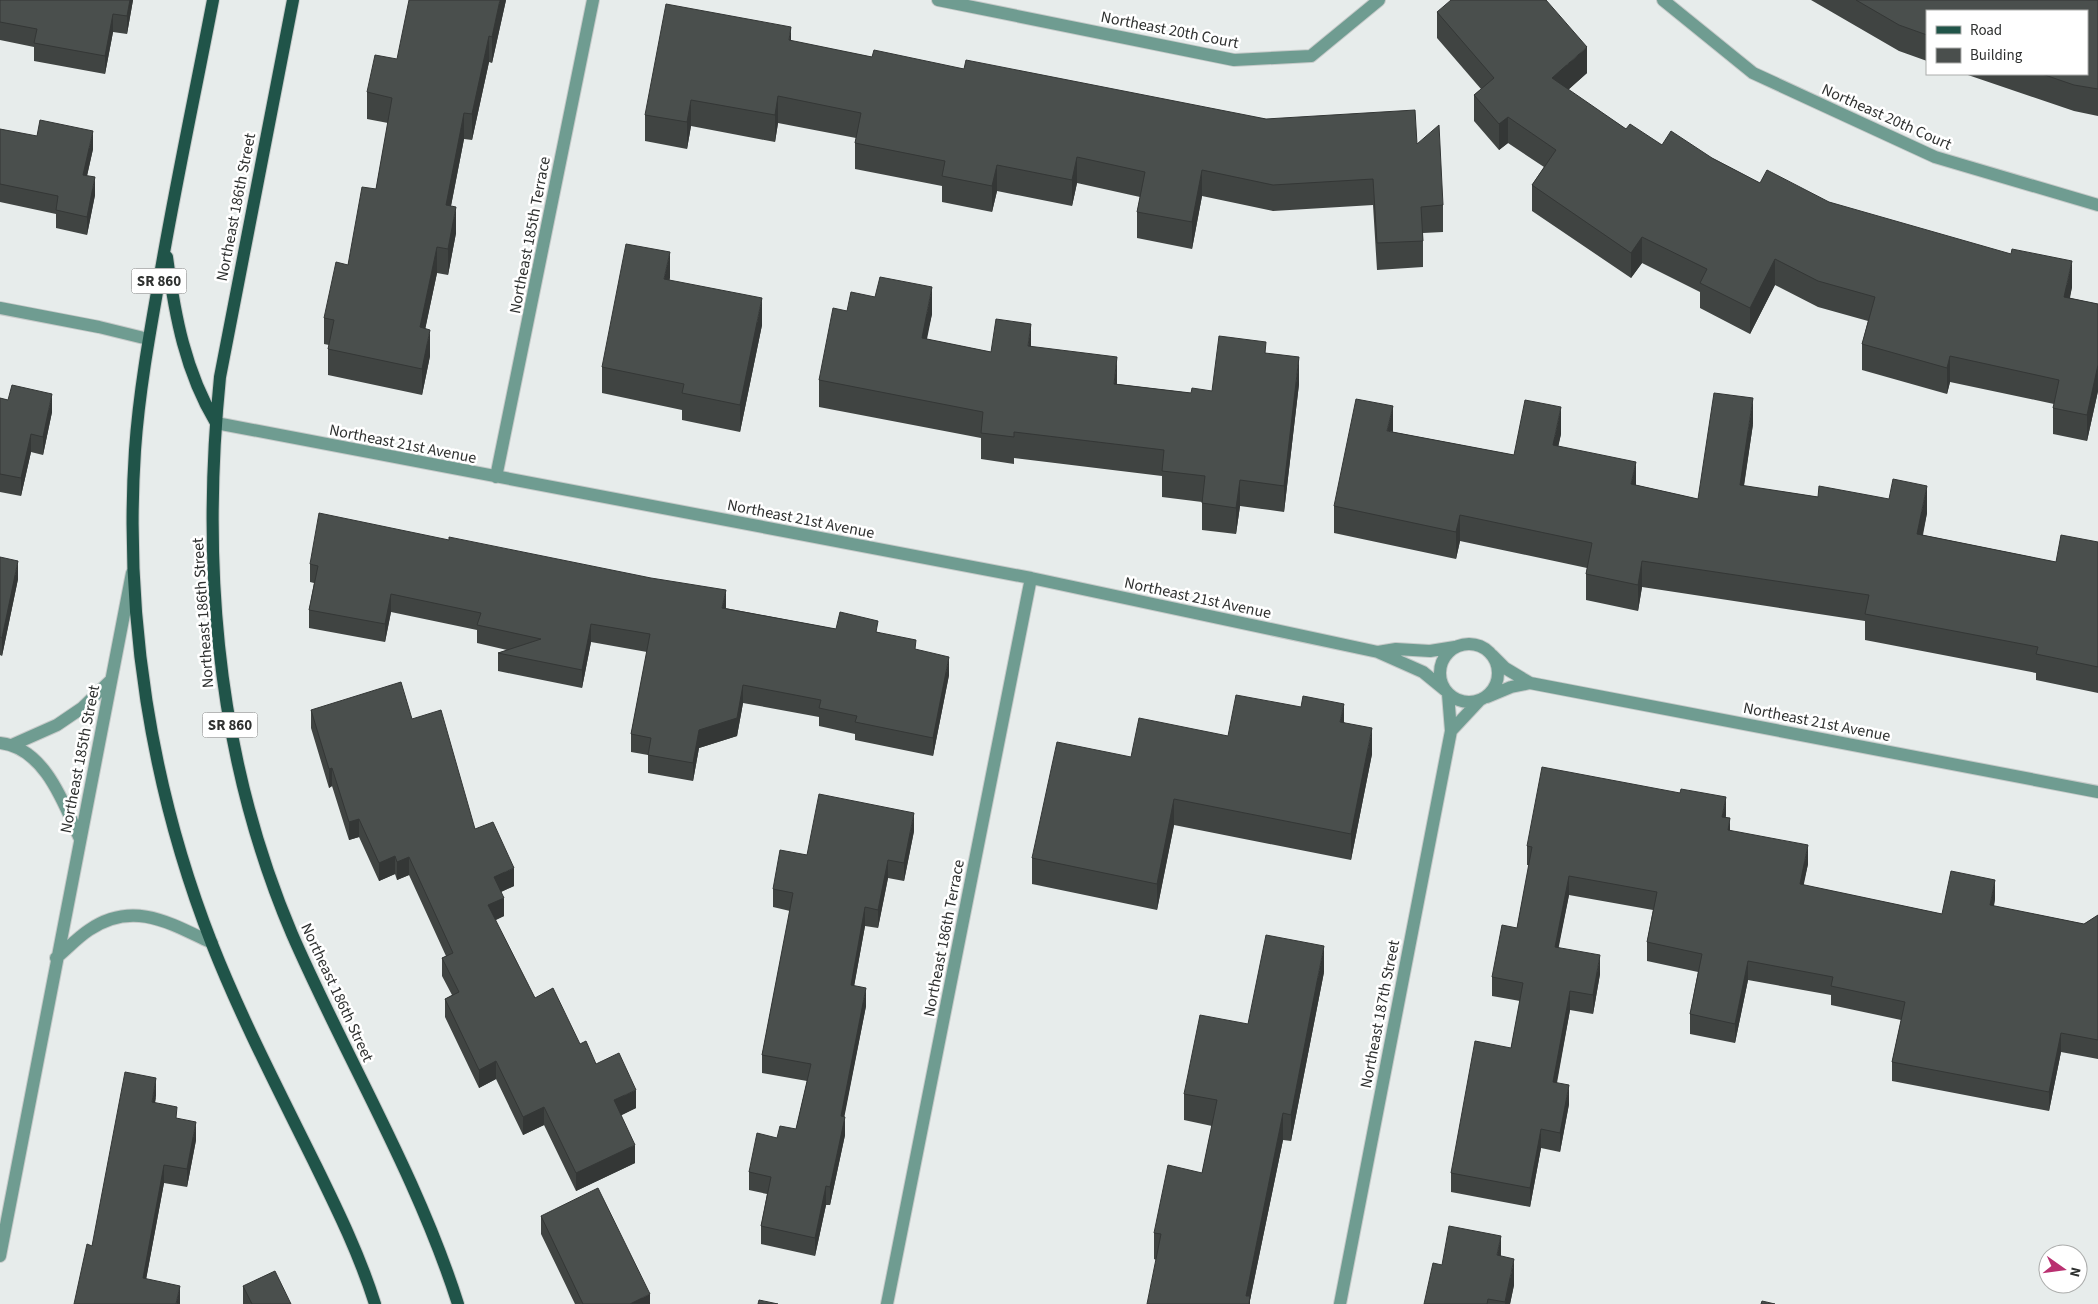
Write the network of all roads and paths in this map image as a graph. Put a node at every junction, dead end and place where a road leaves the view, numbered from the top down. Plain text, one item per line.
1 (213, 0) edge
2 (293, 0) edge
3 (593, 0) edge
4 (938, 0) edge
5 (1379, 0) edge
6 (1663, 0) edge
7 (2098, 205) edge
8 (165, 245) junction
9 (0, 308) edge
10 (148, 339) junction
11 (216, 423) junction
12 (496, 477) junction
13 (133, 566) junction
14 (1031, 578) junction
15 (1456, 647) junction
16 (1378, 652) junction
17 (1492, 655) junction
18 (110, 682) junction
19 (1530, 683) junction
20 (1446, 692) junction
21 (1483, 699) junction
22 (1451, 731) junction
23 (6, 744) edge
24 (2098, 792) edge
25 (80, 839) junction
26 (212, 943) junction
27 (56, 958) junction
28 (0, 1178) edge
29 (13, 1180) junction
30 (0, 1256) edge
31 (375, 1304) edge
32 (458, 1304) edge
33 (887, 1304) edge
34 (1340, 1304) edge

1 - 8 main road, SR 860
2 - 11 main road, Northeast 186th Street / SR 860
3 - 12 street, Northeast 185th Terrace
4 - 5 street, Northeast 20th Court
6 - 7 street, Northeast 20th Court
8 - 10 main road, SR 860
8 - 11 main road
9 - 10 street
10 - 13 main road, SR 860
11 - 12 street, Northeast 21st Avenue
11 - 32 main road, Northeast 186th Street / SR 860
12 - 14 street, Northeast 21st Avenue
13 - 18 street, Northeast 185th Street
13 - 26 main road, SR 860
14 - 16 street, Northeast 21st Avenue
14 - 33 street, Northeast 186th Terrace
15 - 16 street, Northeast 21st Avenue
15 - 17 street
15 - 20 street
16 - 20 street, Northeast 21st Avenue
17 - 19 street, Northeast 21st Avenue
17 - 21 street
18 - 23 street
18 - 25 street, Northeast 185th Street
19 - 21 street, Northeast 21st Avenue
19 - 24 street, Northeast 21st Avenue
20 - 21 street
20 - 22 street, Northeast 187th Street
21 - 22 street
22 - 34 street, Northeast 187th Street
23 - 25 street
25 - 27 street, Northeast 185th Street
26 - 27 street
26 - 31 main road, SR 860
27 - 29 street, Northeast 185th Street
28 - 29 street
29 - 30 street, Northeast 185th Street

